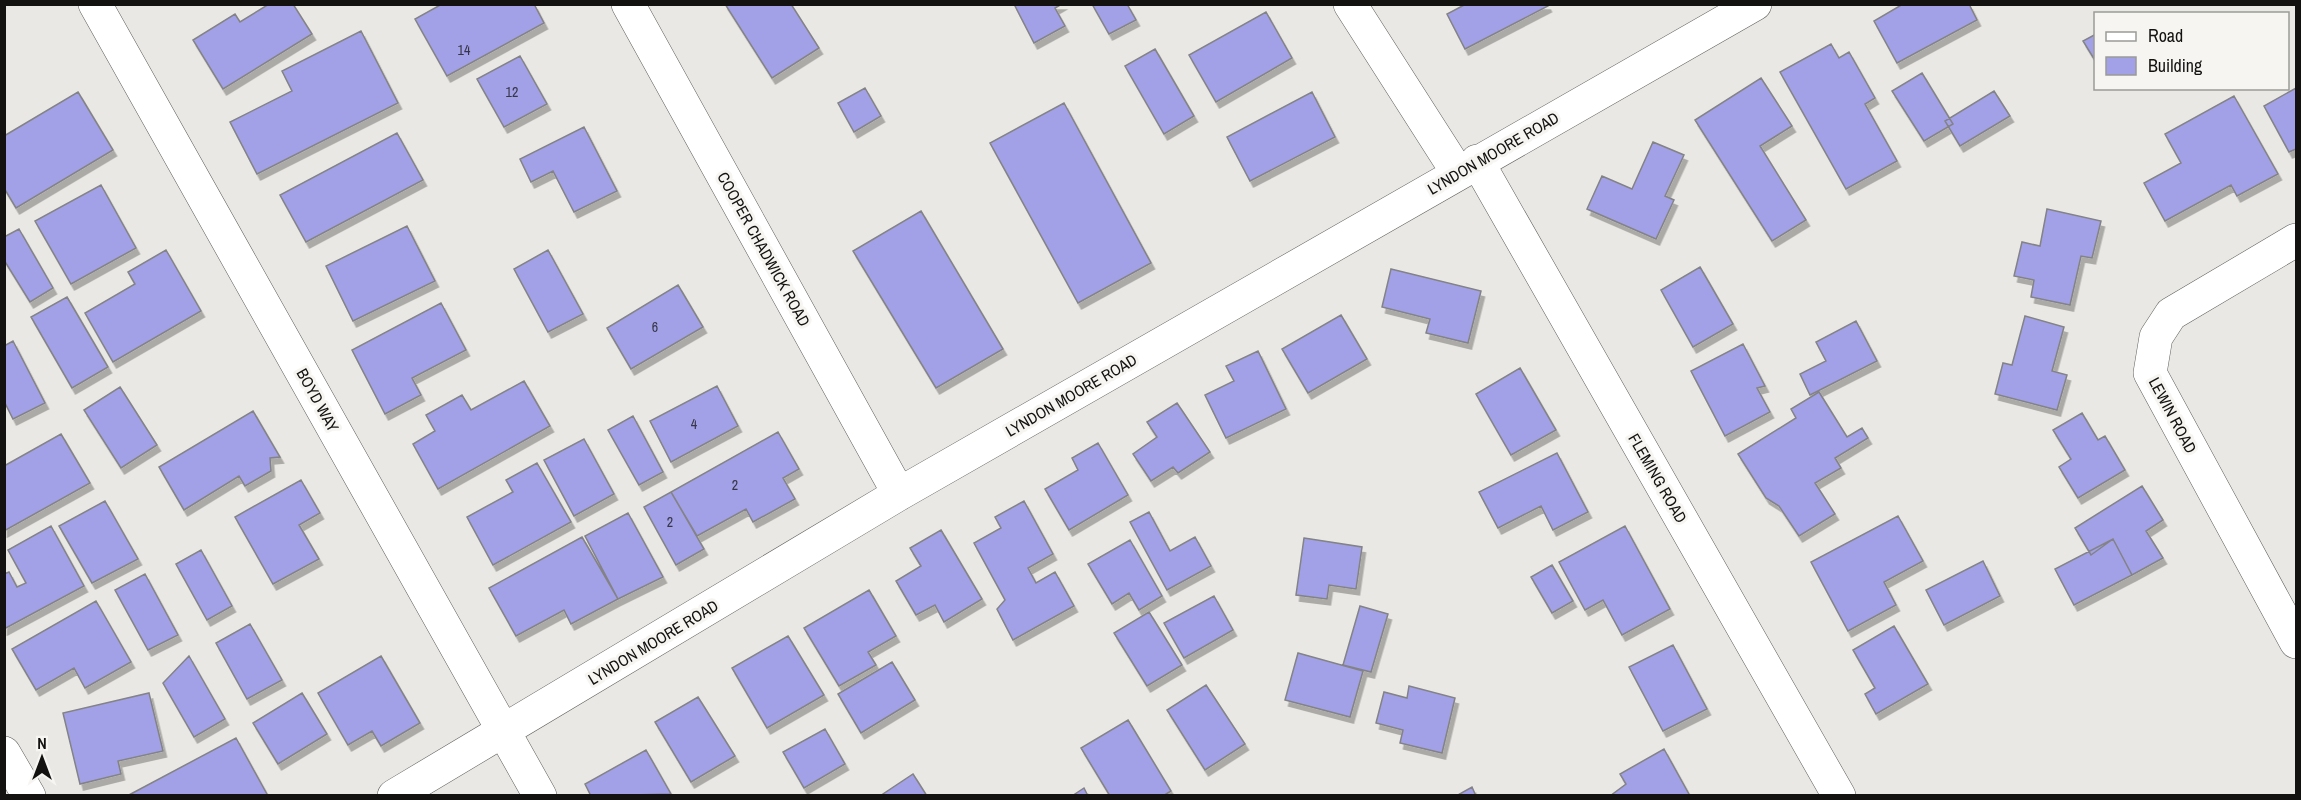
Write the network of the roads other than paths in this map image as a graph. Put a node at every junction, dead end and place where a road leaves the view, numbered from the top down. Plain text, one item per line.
1 (95, 4) edge
2 (628, 4) edge
3 (1350, 4) edge
4 (1755, 4) edge
5 (1467, 167) junction
6 (2296, 240) edge
7 (899, 494) junction
8 (2296, 642) edge
9 (504, 731) junction
10 (5, 756) edge
11 (29, 795) edge
12 (394, 795) edge
13 (540, 795) edge
14 (1839, 795) edge

1 - 9 street, BOYD WAY
2 - 7 street, COOPER CHADWICK ROAD
3 - 5 street, FLEMING ROAD
4 - 5 street, LYNDON MOORE ROAD
5 - 7 street, LYNDON MOORE ROAD
5 - 14 street, FLEMING ROAD
6 - 8 street, LEWIN ROAD
7 - 9 street, LYNDON MOORE ROAD
9 - 12 street, LYNDON MOORE ROAD
9 - 13 street, BOYD WAY
10 - 11 street

